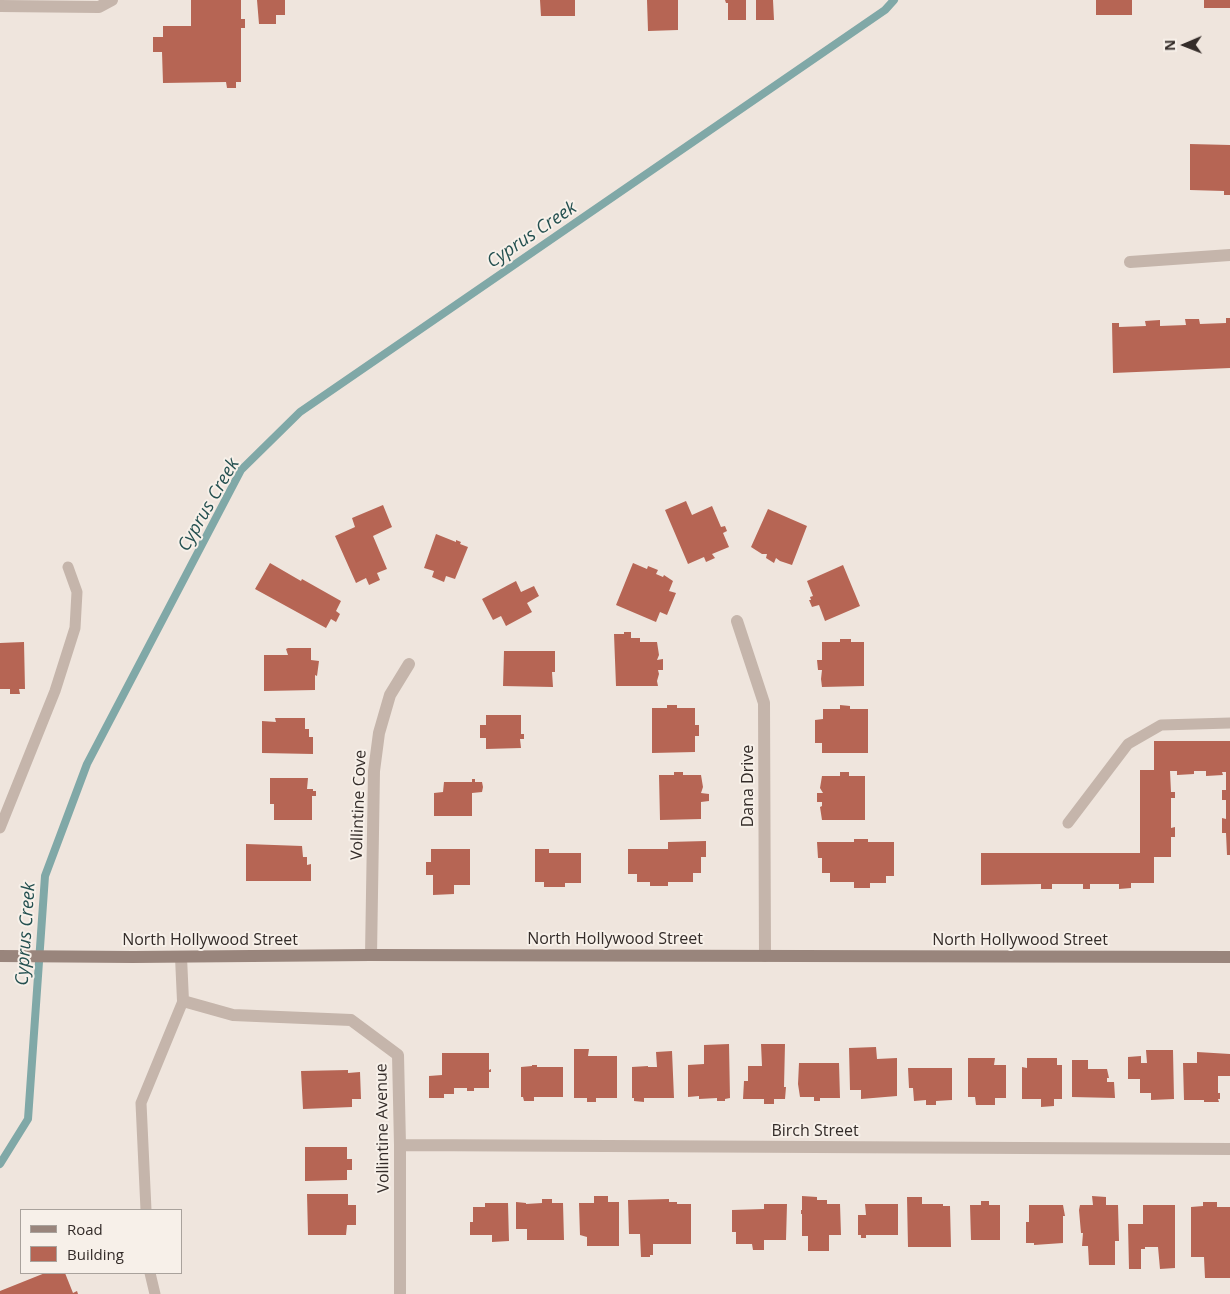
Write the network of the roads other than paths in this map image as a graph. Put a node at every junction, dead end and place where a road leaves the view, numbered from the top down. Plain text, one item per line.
1 (112, 0) edge
2 (0, 6) edge
3 (1230, 255) edge
4 (1130, 262) dead end
5 (68, 567) dead end
6 (737, 621) dead end
7 (409, 664) dead end
8 (1230, 723) edge
9 (1068, 823) dead end
10 (0, 828) edge
11 (371, 955) junction
12 (0, 956) edge
13 (765, 956) junction
14 (181, 957) junction
15 (1230, 958) edge
16 (183, 1001) junction
17 (400, 1145) junction
18 (1230, 1149) edge
19 (146, 1209) edge
20 (150, 1274) edge
21 (156, 1294) edge
22 (400, 1294) edge

1 - 2 street
3 - 4 street
5 - 10 lane
6 - 13 street, Dana Drive
7 - 11 street, Vollintine Cove
8 - 9 lane
11 - 13 main road, North Hollywood Street
11 - 14 main road, North Hollywood Street
12 - 14 main road, North Hollywood Street
13 - 15 main road, North Hollywood Street
14 - 16 street
16 - 17 street, Vollintine Avenue
16 - 19 lane
17 - 18 street, Birch Street
17 - 22 street, Vollintine Avenue
20 - 21 lane

